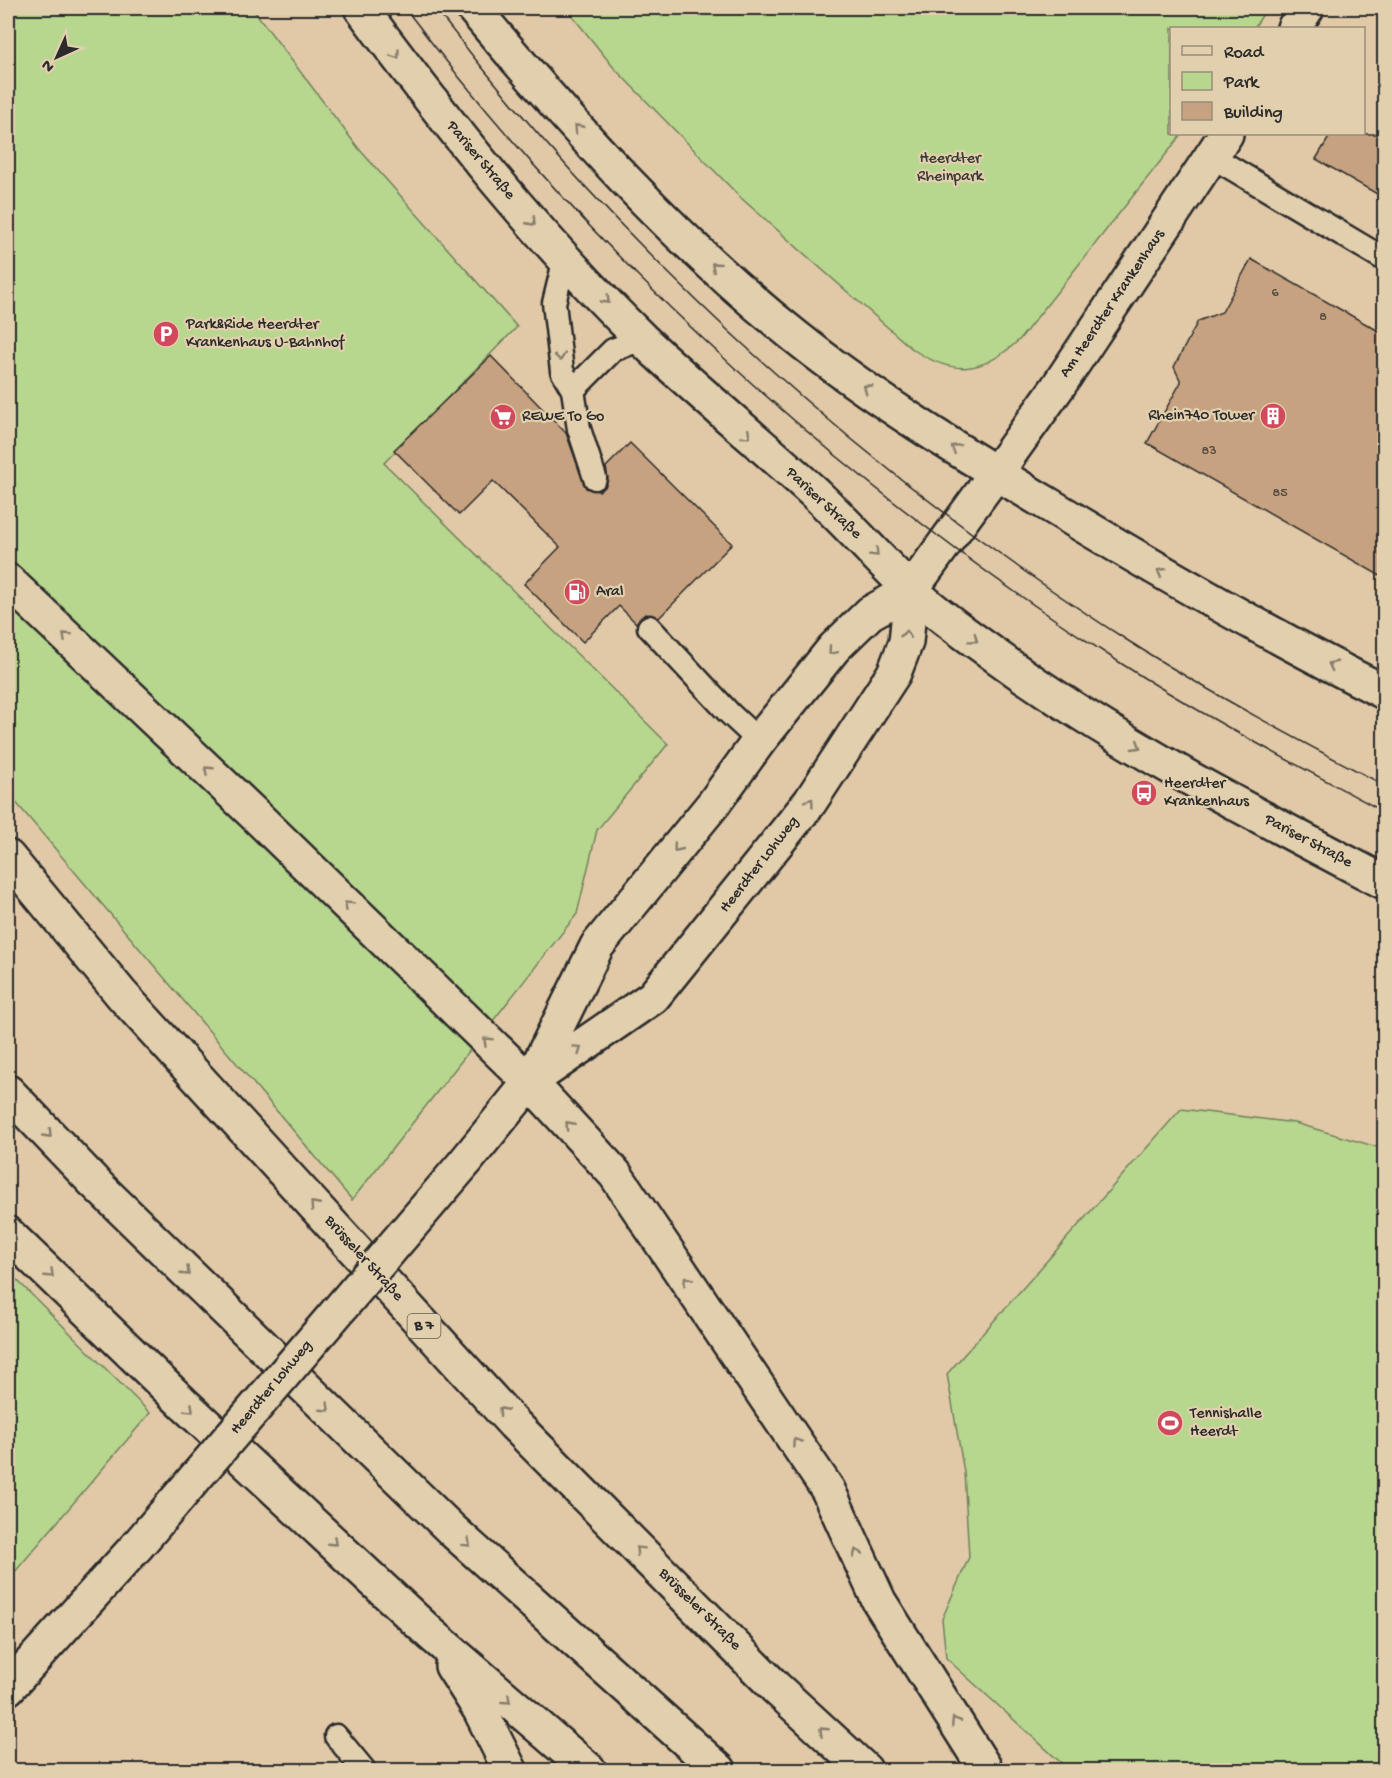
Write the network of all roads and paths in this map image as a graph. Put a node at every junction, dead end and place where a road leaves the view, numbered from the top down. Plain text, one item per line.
1 (361, 8) edge
2 (473, 8) edge
3 (1307, 8) edge
4 (1295, 27) edge
5 (1219, 145) edge
6 (565, 258) junction
7 (1384, 259) edge
8 (642, 339) junction
9 (573, 390) junction
10 (996, 473) junction
11 (595, 478) dead end
12 (8, 580) edge
13 (911, 590) junction
14 (649, 627) dead end
15 (1384, 692) edge
16 (759, 741) junction
17 (8, 857) edge
18 (1384, 882) edge
19 (530, 1082) junction
20 (8, 1092) edge
21 (8, 1234) edge
22 (431, 1634) junction
23 (8, 1688) edge
24 (336, 1736) dead end
25 (364, 1770) edge
26 (510, 1770) edge
27 (589, 1770) edge
28 (718, 1770) edge
29 (866, 1770) edge
30 (986, 1770) edge

1 -> 6 main road, Pariser Straße
10 -> 2 main road
3 - 4 main road
5 - 7 lane
5 - 10 main road, Am Heerdter Krankenhaus
6 -> 8 main road, Pariser Straße
6 -> 9 lane
8 - 9 lane
8 -> 13 main road, Pariser Straße
9 - 11 lane
10 - 13 main road, Heerdter Lohweg
15 -> 10 main road
19 -> 12 main road
13 -> 16 main road, Heerdter Lohweg
13 -> 18 main road, Pariser Straße
19 -> 13 main road, Heerdter Lohweg
14 - 16 lane
16 -> 19 main road, Heerdter Lohweg
29 -> 17 main road, Brüsseler Straße / B 7
19 - 23 main road, Heerdter Lohweg, bridge
30 -> 19 main road
20 -> 28 main road
21 -> 22 main road
22 - 26 main road
22 -> 27 main road
24 - 25 lane

